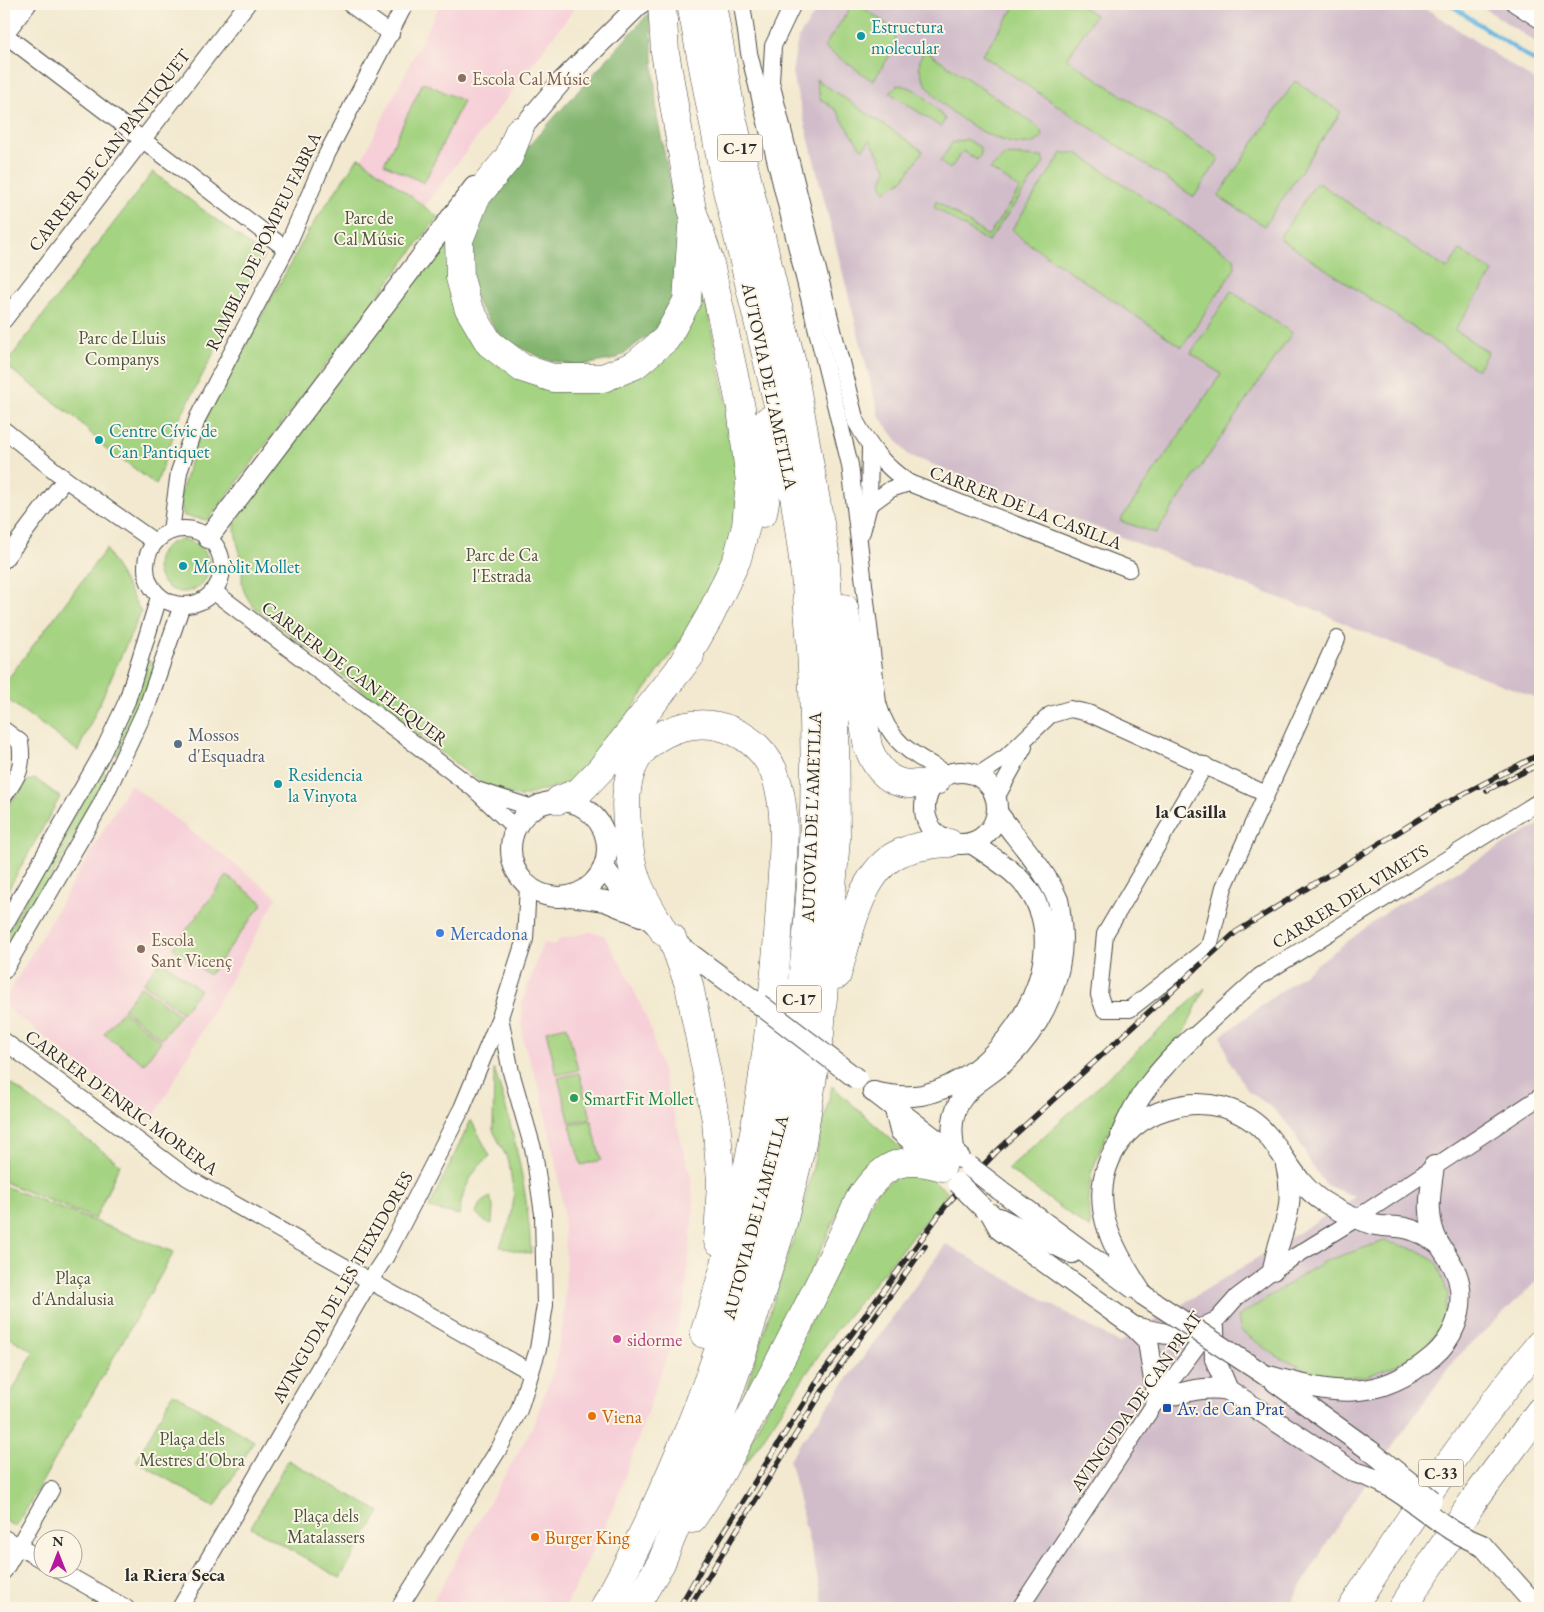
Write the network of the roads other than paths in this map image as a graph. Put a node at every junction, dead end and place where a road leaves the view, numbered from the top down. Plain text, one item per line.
1 (10, 4) edge
2 (26, 4) edge
3 (247, 4) edge
4 (350, 4) edge
5 (405, 4) edge
6 (662, 4) edge
7 (691, 4) edge
8 (712, 4) edge
9 (742, 4) edge
10 (793, 4) edge
11 (1515, 4) edge
12 (633, 10) edge
13 (4, 12) edge
14 (1540, 20) edge
15 (4, 33) edge
16 (391, 34) junction
17 (519, 131) junction
18 (142, 140) junction
19 (692, 210) junction
20 (286, 249) junction
21 (4, 320) edge
22 (767, 362) junction
23 (4, 430) edge
24 (870, 447) junction
25 (65, 479) junction
26 (909, 483) junction
27 (869, 505) junction
28 (171, 531) junction
29 (208, 538) junction
30 (860, 539) junction
31 (155, 542) junction
32 (824, 552) junction
33 (4, 560) edge
34 (1129, 569) dead end
35 (213, 591) junction
36 (160, 597) junction
37 (182, 605) junction
38 (1337, 639) dead end
39 (679, 670) junction
40 (4, 730) edge
41 (1034, 730) junction
42 (1204, 765) junction
43 (977, 776) junction
44 (942, 778) junction
45 (473, 788) junction
46 (1266, 794) junction
47 (4, 796) edge
48 (559, 800) junction
49 (1540, 800) edge
50 (997, 805) junction
51 (533, 808) junction
52 (515, 828) junction
53 (960, 843) junction
54 (604, 867) junction
55 (528, 886) junction
56 (571, 896) junction
57 (4, 926) edge
58 (661, 930) junction
59 (4, 971) edge
60 (500, 1016) junction
61 (820, 1034) junction
62 (1192, 1038) joint
63 (4, 1041) edge
64 (873, 1092) junction
65 (1540, 1097) edge
66 (1118, 1142) junction
67 (1285, 1160) junction
68 (1434, 1166) junction
69 (956, 1168) junction
70 (988, 1211) junction
71 (1357, 1218) junction
72 (1440, 1244) junction
73 (1091, 1258) junction
74 (1273, 1270) junction
75 (369, 1282) junction
76 (1143, 1295) junction
77 (710, 1315) junction
78 (1214, 1323) junction
79 (1134, 1327) junction
80 (1540, 1344) edge
81 (531, 1372) junction
82 (1265, 1375) junction
83 (1228, 1390) junction
84 (1157, 1400) junction
85 (1540, 1411) edge
86 (51, 1490) dead end
87 (4, 1538) edge
88 (1482, 1545) junction
89 (18, 1546) junction
90 (32, 1554) edge
91 (661, 1563) junction
92 (4, 1571) edge
93 (76, 1580) edge
94 (605, 1607) edge
95 (126, 1608) edge
96 (180, 1608) edge
97 (399, 1608) edge
98 (634, 1608) edge
99 (1020, 1608) edge
100 (1352, 1608) edge
101 (1402, 1608) edge
102 (1538, 1608) edge

1 - 13 street
2 - 15 street
3 - 18 street, CARRER DE CAN PANTIQUET
4 - 16 street
5 - 16 street, RAMBLA DE POMPEU FABRA
6 - 19 highway
7 - 22 highway, AUTOVIA DE L'AMETLLA / C-17
8 - 32 highway, AUTOVIA DE L'AMETLLA / C-17
9 - 30 street
10 - 24 street, CARRER DE LA CASILLA
11 - 14 street
12 - 17 street
15 - 18 street
16 - 20 street, RAMBLA DE POMPEU FABRA
17 - 19 highway
17 - 29 street
18 - 20 street
18 - 21 street, CARRER DE CAN PANTIQUET
19 - 39 highway
20 - 28 street, RAMBLA DE POMPEU FABRA
22 - 39 highway
22 - 94 highway, AUTOVIA DE L'AMETLLA / C-17
23 - 25 street
24 - 26 street, CARRER DE LA CASILLA
24 - 27 street
25 - 31 street
25 - 33 street
26 - 27 street, CARRER DE LA CASILLA
26 - 34 street, CARRER DE LA CASILLA
27 - 30 street
28 - 29 street
28 - 31 street
29 - 35 street
30 - 44 street
31 - 36 street
32 - 44 highway
32 - 61 highway, AUTOVIA DE L'AMETLLA / C-17
35 - 37 street
35 - 45 street, CARRER DE CAN FLEQUER
36 - 37 street
36 - 57 street
37 - 59 street
38 - 46 street
39 - 48 highway
40 - 47 street
41 - 42 street
41 - 43 street
41 - 50 street
42 - 46 street
42 - 46 street
43 - 44 street
43 - 50 street
44 - 53 street
45 - 51 street, CARRER DE CAN FLEQUER
45 - 52 street, CARRER DE CAN FLEQUER
48 - 51 street
48 - 54 street
49 - 62 street, CARRER DEL VIMETS
50 - 53 street
50 - 69 street
51 - 52 street
52 - 55 street
53 - 61 highway
53 - 64 street
54 - 56 street
54 - 58 street
55 - 56 street
55 - 60 street, AVINGUDA DE LES TEIXIDORES
56 - 58 street
58 - 64 street, bridge
58 - 77 highway
58 - 77 highway
60 - 75 street, AVINGUDA DE LES TEIXIDORES
60 - 81 street
61 - 91 highway, AUTOVIA DE L'AMETLLA / C-17
62 - 66 street
63 - 75 street, CARRER D'ENRIC MORERA
64 - 69 street
65 - 68 street, AVINGUDA DE CAN PRAT
66 - 67 street
66 - 76 street
67 - 71 street
67 - 74 street
68 - 71 street, AVINGUDA DE CAN PRAT
68 - 72 street
69 - 70 street, bridge
69 - 73 street, bridge
69 - 91 highway
70 - 73 street
70 - 79 street
71 - 72 street
71 - 74 street, AVINGUDA DE CAN PRAT
72 - 82 street
73 - 76 street
74 - 78 street, AVINGUDA DE CAN PRAT
75 - 81 street, CARRER D'ENRIC MORERA
75 - 96 street, AVINGUDA DE LES TEIXIDORES
76 - 82 street, bridge
77 - 94 highway
78 - 79 street
78 - 83 street
78 - 84 street, AVINGUDA DE CAN PRAT
79 - 84 street
80 - 100 highway, C-33
81 - 97 street
82 - 88 street, bridge
83 - 84 street
83 - 88 street, bridge
84 - 99 street, AVINGUDA DE CAN PRAT
85 - 101 highway, C-33
86 - 89 street
87 - 89 street
88 - 102 street
89 - 90 street
89 - 92 street
91 - 98 highway, AUTOVIA DE L'AMETLLA / C-17
93 - 95 street

